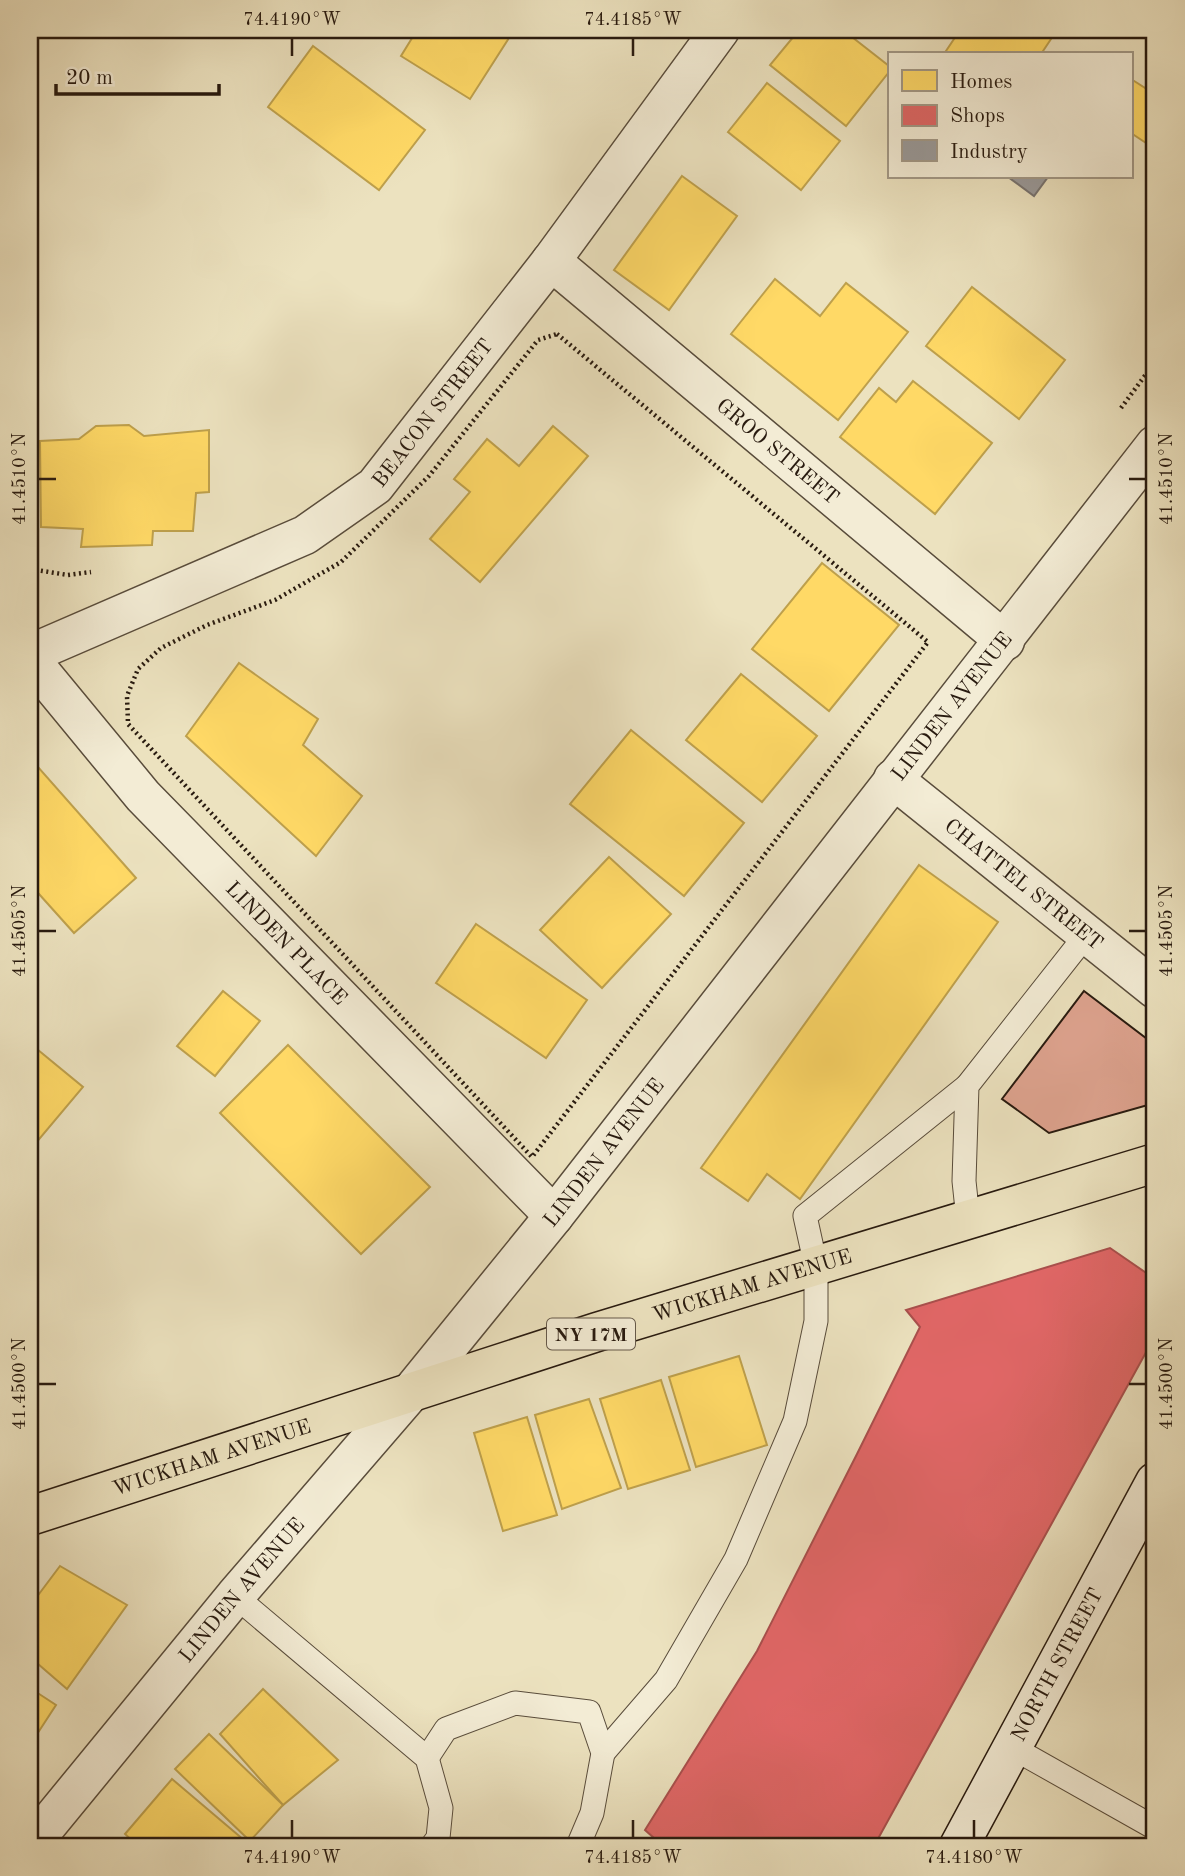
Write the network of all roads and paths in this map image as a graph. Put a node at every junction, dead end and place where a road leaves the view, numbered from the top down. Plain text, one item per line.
1 (720, 30) edge
2 (551, 261) junction
3 (1155, 362) edge
4 (1114, 417) dead end
5 (1155, 445) edge
6 (30, 569) edge
7 (94, 572) dead end
8 (207, 625) joint
9 (1005, 641) junction
10 (30, 656) edge
11 (893, 779) junction
12 (1086, 935) junction
13 (1155, 989) edge
14 (967, 1086) junction
15 (1155, 1163) edge
16 (554, 1216) junction
17 (968, 1219) junction
18 (816, 1266) junction
19 (411, 1392) junction
20 (1155, 1482) edge
21 (30, 1516) edge
22 (235, 1596) junction
23 (1013, 1748) junction
24 (603, 1753) junction
25 (427, 1758) junction
26 (1155, 1828) edge
27 (30, 1846) edge
28 (432, 1846) edge
29 (578, 1846) edge
30 (959, 1846) edge

1 - 2 street, BEACON STREET
2 - 9 street, GROO STREET
2 - 10 street, BEACON STREET
3 - 4 path
5 - 9 street, LINDEN AVENUE
6 - 7 path
8 - 8 path
9 - 11 street, LINDEN AVENUE
10 - 16 street, LINDEN PLACE
11 - 12 street, CHATTEL STREET
11 - 16 street, LINDEN AVENUE
12 - 13 street, CHATTEL STREET
12 - 14 lane
14 - 17 lane
14 - 18 lane
15 - 17 main road, WICKHAM AVENUE / NY 17M
16 - 19 street, LINDEN AVENUE
17 - 18 main road, WICKHAM AVENUE / NY 17M
18 - 19 main road, WICKHAM AVENUE / NY 17M
18 - 24 lane
19 - 21 main road, WICKHAM AVENUE / NY 17M
19 - 22 street, LINDEN AVENUE
20 - 23 street, NORTH STREET
22 - 25 lane
22 - 27 street, LINDEN AVENUE
23 - 26 lane
23 - 30 street, NORTH STREET
24 - 25 lane
24 - 29 lane
25 - 28 lane

